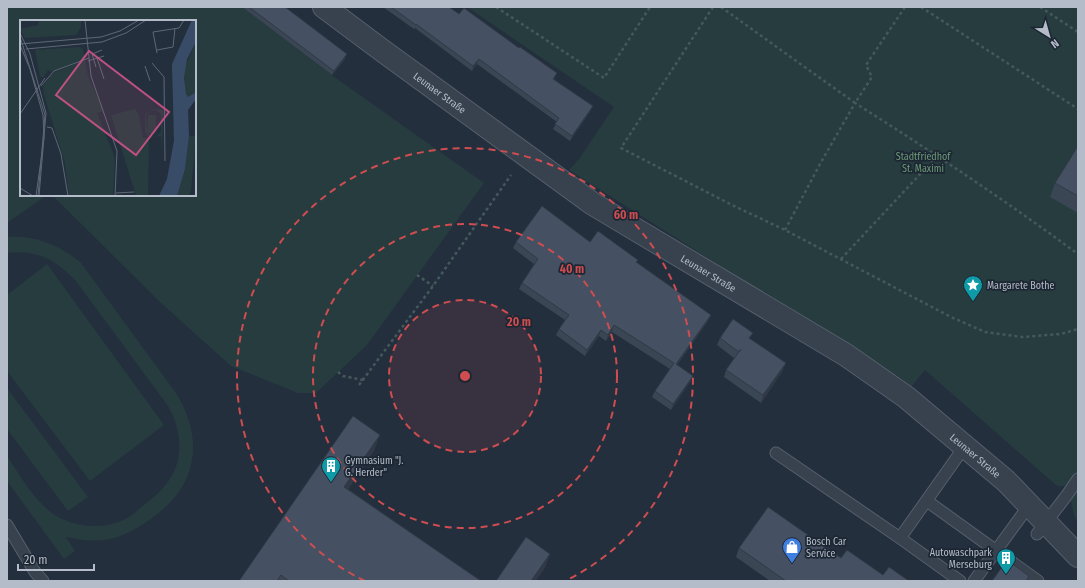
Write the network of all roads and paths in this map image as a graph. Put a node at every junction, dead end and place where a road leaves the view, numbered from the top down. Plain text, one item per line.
1 (324, 7) edge
2 (496, 7) edge
3 (650, 7) edge
4 (712, 7) edge
5 (721, 7) edge
6 (905, 7) edge
7 (921, 7) edge
8 (1040, 7) edge
9 (1078, 32) edge
10 (855, 103) junction
11 (1078, 109) edge
12 (525, 155) junction
13 (938, 155) junction
14 (785, 230) junction
15 (1078, 254) edge
16 (841, 259) junction
17 (417, 275) dead end
18 (433, 286) junction
19 (1078, 329) edge
20 (338, 372) dead end
21 (363, 380) junction
22 (359, 385) dead end
23 (965, 446) junction
24 (776, 454) dead end
25 (1078, 479) edge
26 (927, 501) junction
27 (1030, 504) junction
28 (7, 525) edge
29 (1042, 528) junction
30 (900, 538) junction
31 (996, 550) junction
32 (1078, 556) edge
33 (43, 581) edge
34 (960, 581) edge
35 (974, 581) edge
36 (1038, 581) edge

1 - 12 street, Leunaer Straße
2 - 3 path
4 - 14 path
5 - 10 path
6 - 10 path
7 - 11 path
8 - 9 path
10 - 13 path
10 - 14 path
12 - 18 path
12 - 23 street, Leunaer Straße
13 - 15 path
13 - 16 path
14 - 16 path
16 - 19 path
17 - 18 path
18 - 21 path
20 - 21 path
21 - 22 path
23 - 26 lane
23 - 27 street, Leunaer Straße
24 - 30 lane
25 - 29 lane
26 - 30 lane
26 - 31 lane
27 - 29 street, Leunaer Straße
27 - 31 lane
28 - 33 lane
29 - 32 street, Leunaer Straße
30 - 34 lane
31 - 35 lane
31 - 36 lane

